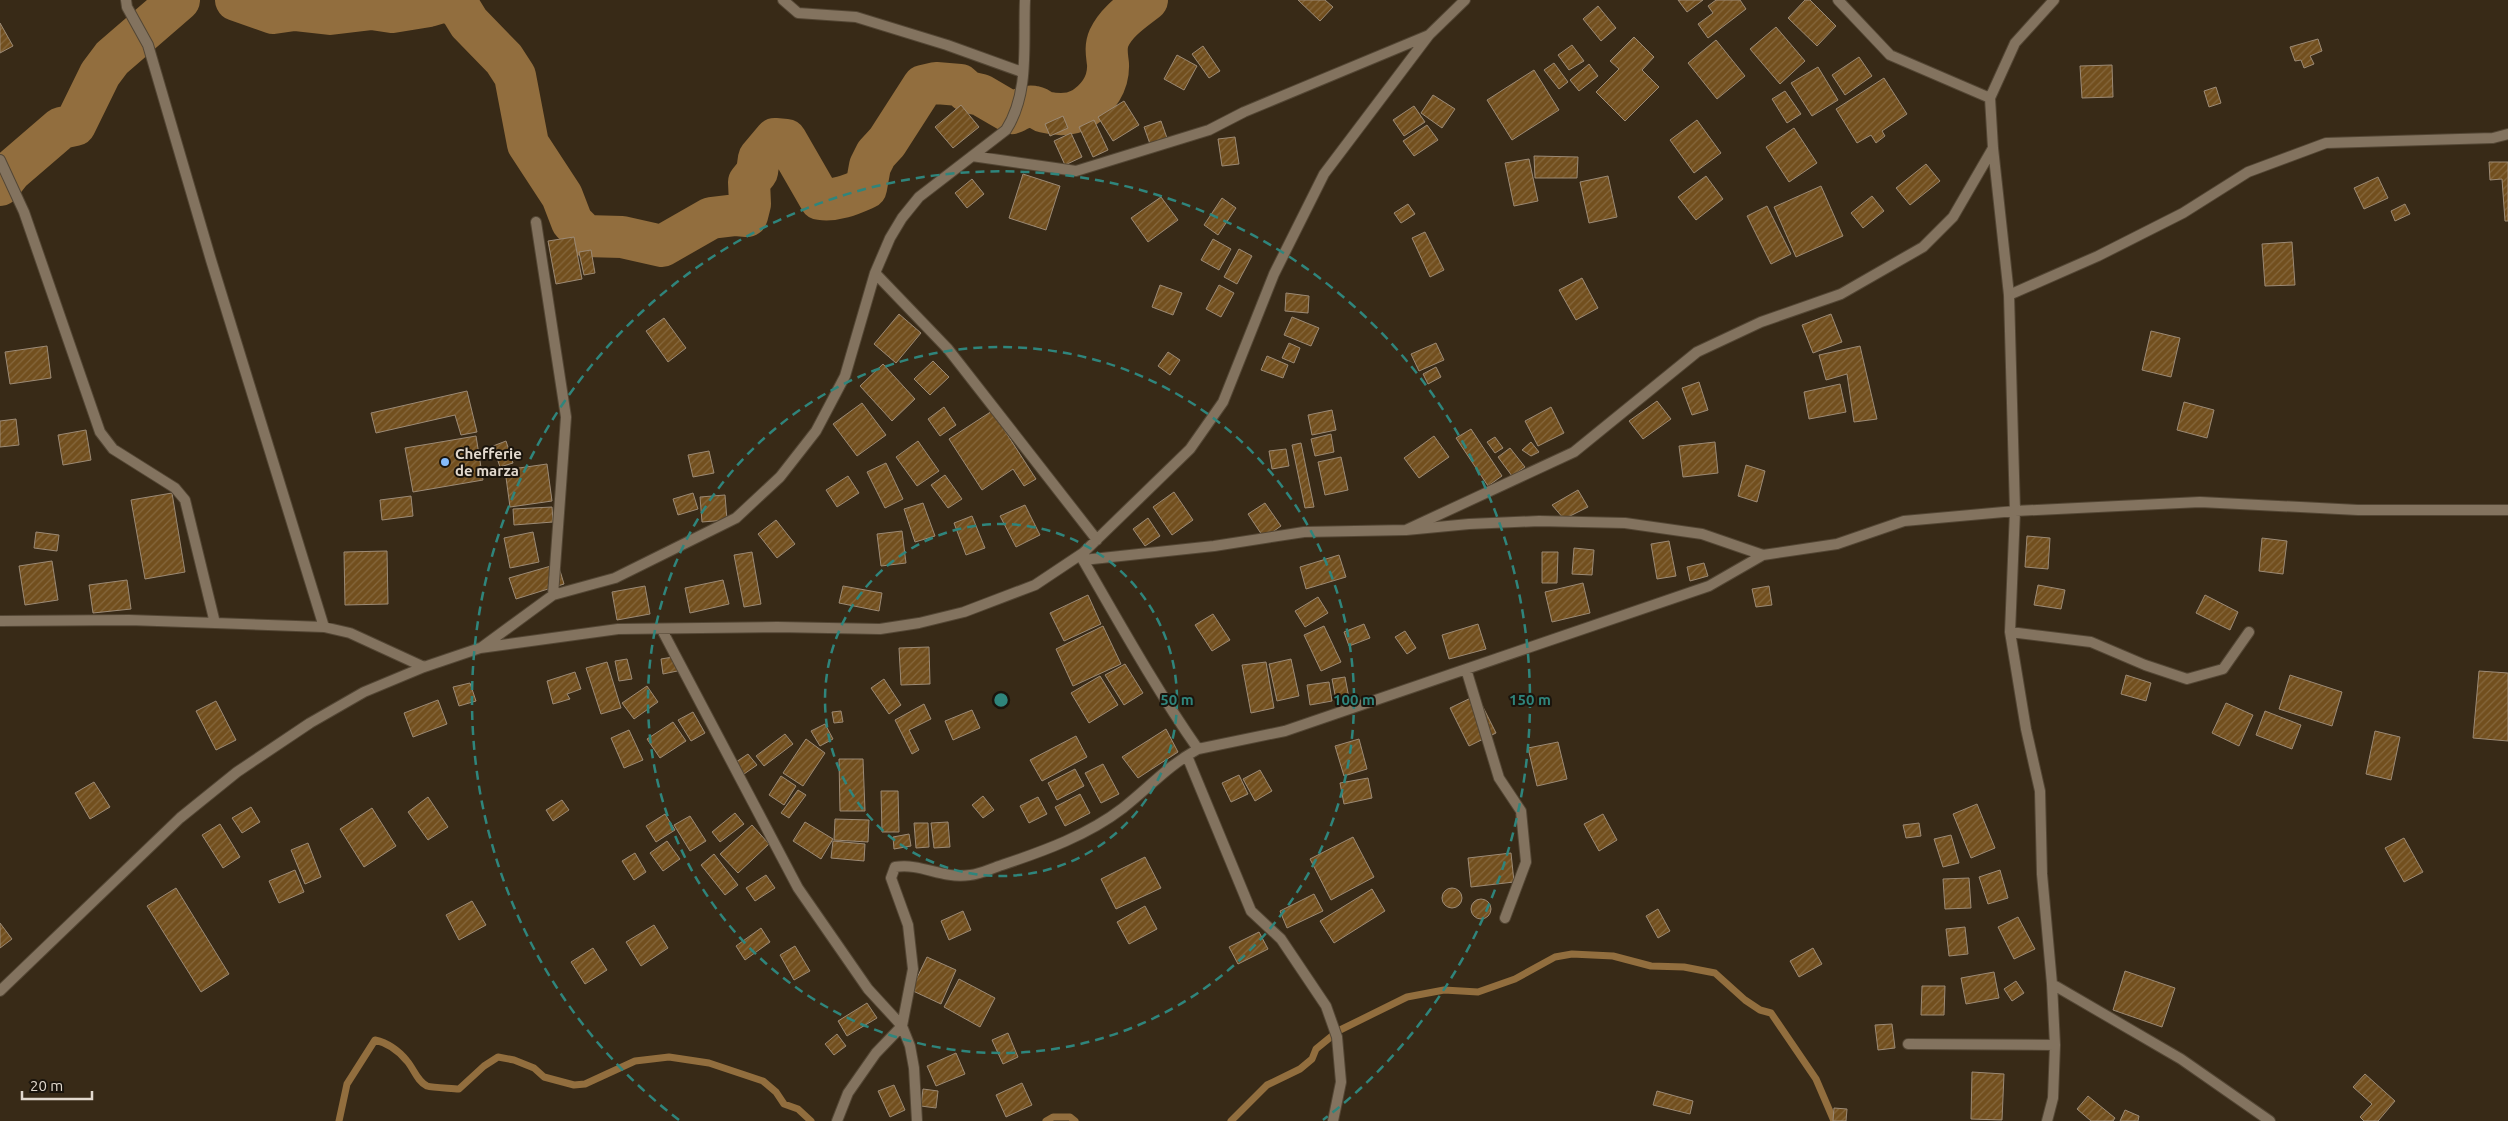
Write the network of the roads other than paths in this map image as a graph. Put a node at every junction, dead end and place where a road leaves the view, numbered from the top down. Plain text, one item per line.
1 (784, 0) edge
2 (1026, 0) edge
3 (1465, 0) edge
4 (1838, 0) edge
5 (2054, 0) edge
6 (126, 4) edge
7 (1430, 35) junction
8 (1022, 72) junction
9 (1990, 98) junction
10 (2508, 134) edge
11 (1993, 148) junction
12 (972, 156) junction
13 (0, 160) edge
14 (536, 222) dead end
15 (876, 273) junction
16 (2009, 294) junction
17 (2508, 510) edge
18 (2015, 511) junction
19 (1406, 530) junction
20 (1098, 540) junction
21 (1763, 555) junction
22 (1083, 556) junction
23 (553, 595) junction
24 (0, 621) edge
25 (215, 623) junction
26 (324, 627) junction
27 (662, 630) junction
28 (2010, 632) junction
29 (2249, 632) dead end
30 (480, 648) junction
31 (424, 666) junction
32 (1466, 669) junction
33 (1198, 749) junction
34 (1186, 756) junction
35 (1504, 918) dead end
36 (2052, 984) junction
37 (0, 991) edge
38 (902, 1026) junction
39 (1908, 1044) dead end
40 (2055, 1045) junction
41 (837, 1121) edge
42 (917, 1121) edge
43 (1333, 1121) edge
44 (2047, 1121) edge
45 (2270, 1121) edge

1 - 8 street
2 - 8 street
3 - 7 street
4 - 9 street
5 - 9 street
6 - 26 street
7 - 12 street
7 - 20 street
8 - 12 street
9 - 11 street
10 - 16 street
11 - 16 street
11 - 19 street
12 - 15 street
13 - 25 street
14 - 23 street
15 - 20 street
15 - 23 street
16 - 18 street
17 - 18 street
18 - 21 street
18 - 28 street
19 - 21 street
19 - 22 street
20 - 22 street
21 - 32 street
22 - 27 street
22 - 33 street
23 - 30 street
24 - 25 street
25 - 26 street
26 - 31 street
27 - 30 street
27 - 38 street
28 - 29 street
28 - 36 street
30 - 31 street
31 - 37 street
32 - 33 street
32 - 35 street
33 - 34 street
34 - 38 street
34 - 43 street
36 - 40 street
36 - 45 street
38 - 41 street
38 - 42 street
39 - 40 street
40 - 44 street

